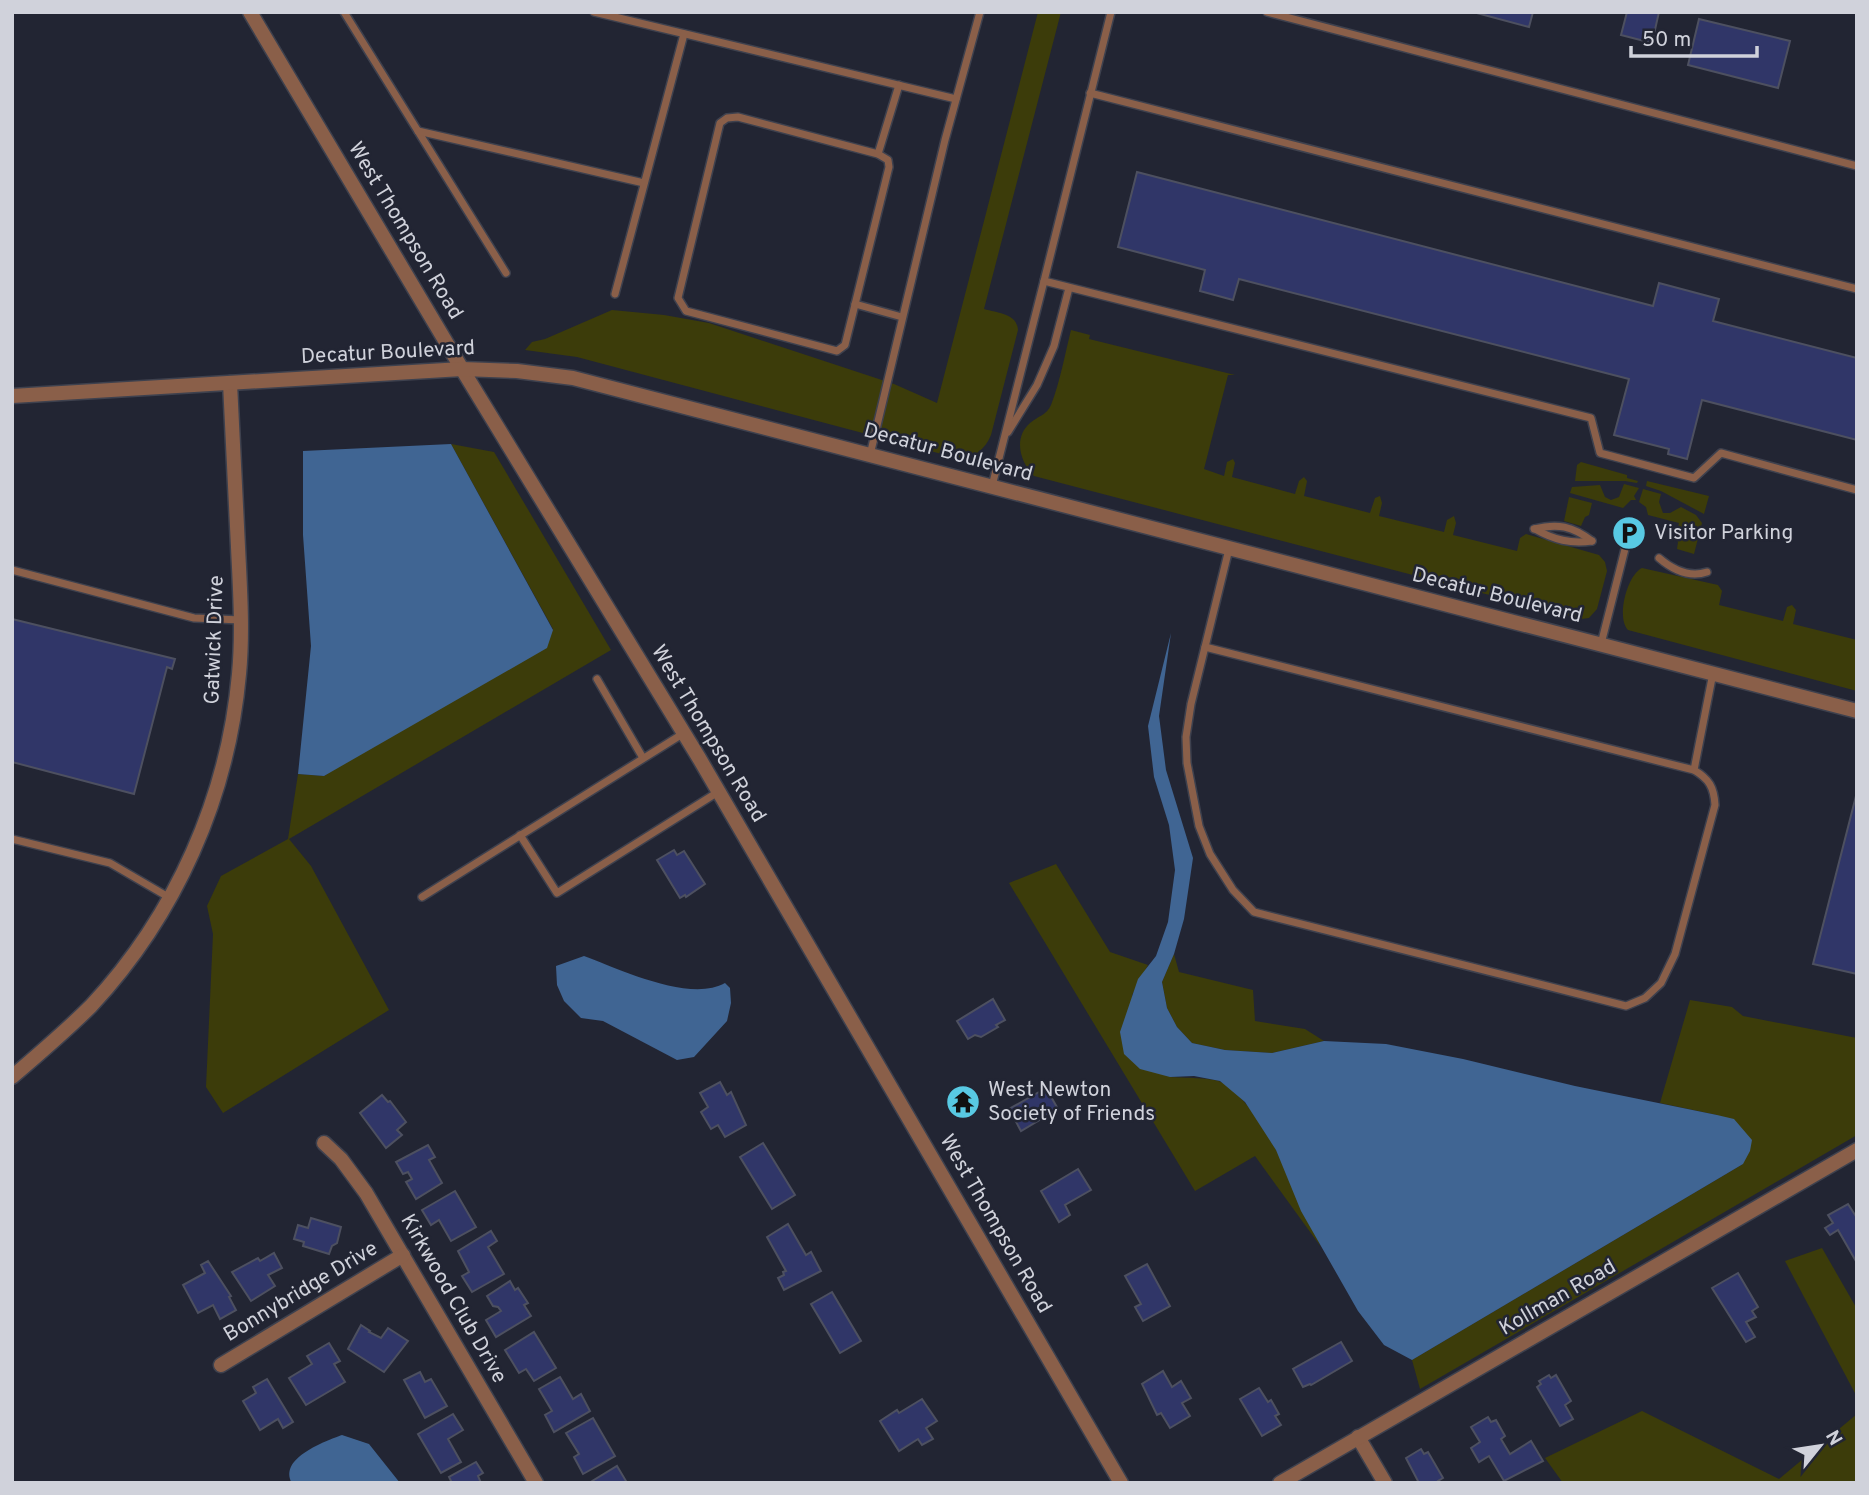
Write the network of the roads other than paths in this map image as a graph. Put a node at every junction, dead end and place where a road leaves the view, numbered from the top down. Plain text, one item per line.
1 (250, 12) edge
2 (344, 12) edge
3 (594, 12) edge
4 (980, 12) edge
5 (1111, 12) edge
6 (1267, 12) edge
7 (684, 34) junction
8 (899, 85) junction
9 (1090, 93) junction
10 (956, 99) junction
11 (418, 131) junction
12 (878, 154) junction
13 (1857, 166) edge
14 (645, 183) junction
15 (506, 272) dead end
16 (1044, 281) junction
17 (1069, 288) junction
18 (1857, 289) edge
19 (615, 294) dead end
20 (855, 304) junction
21 (902, 317) junction
22 (462, 369) junction
23 (230, 383) junction
24 (12, 396) edge
25 (1004, 439) junction
26 (870, 455) junction
27 (992, 487) junction
28 (1857, 490) edge
29 (1534, 529) joint
30 (1229, 548) junction
31 (1625, 549) dead end
32 (1659, 558) dead end
33 (12, 570) edge
34 (1707, 572) dead end
35 (241, 620) junction
36 (1601, 644) junction
37 (1205, 647) junction
38 (1713, 673) junction
39 (597, 679) dead end
40 (1857, 711) edge
41 (684, 733) junction
42 (643, 758) junction
43 (1694, 770) junction
44 (718, 792) junction
45 (520, 835) junction
46 (12, 839) edge
47 (422, 897) dead end
48 (170, 898) junction
49 (12, 1077) edge
50 (324, 1143) dead end
51 (1857, 1150) edge
52 (403, 1255) junction
53 (221, 1365) dead end
54 (1358, 1437) junction
55 (536, 1483) edge
56 (1121, 1483) edge
57 (1280, 1483) edge
58 (1385, 1483) edge

1 - 22 street, West Thompson Road
2 - 11 lane
3 - 7 lane
4 - 10 lane
5 - 9 lane
6 - 13 lane
7 - 8 lane
7 - 14 lane
8 - 10 lane
8 - 12 lane
9 - 16 lane
9 - 18 lane
10 - 21 lane
11 - 14 lane
11 - 15 lane
12 - 20 lane
12 - 20 lane
14 - 19 lane
16 - 17 lane
16 - 25 lane
17 - 25 lane
17 - 28 lane
20 - 21 lane
21 - 26 lane
22 - 23 street, Decatur Boulevard
22 - 26 street, Decatur Boulevard
22 - 41 street, West Thompson Road
23 - 24 street, Decatur Boulevard
23 - 35 street, Gatwick Drive
25 - 27 lane
26 - 27 street, Decatur Boulevard
27 - 30 street, Decatur Boulevard
29 - 29 lane
30 - 36 street, Decatur Boulevard
30 - 37 lane
31 - 36 lane
32 - 34 lane
33 - 35 lane
35 - 48 street, Gatwick Drive
36 - 38 street, Decatur Boulevard
37 - 43 lane
37 - 43 lane
38 - 40 street, Decatur Boulevard
38 - 43 lane
39 - 42 lane
41 - 42 lane
41 - 44 street, West Thompson Road
42 - 45 lane
44 - 45 lane
44 - 56 street, West Thompson Road
45 - 47 lane
46 - 48 lane
48 - 49 street, Gatwick Drive
50 - 52 street, Kirkwood Club Drive
51 - 54 street, Kollman Road
52 - 53 street, Bonnybridge Drive
52 - 55 street, Kirkwood Club Drive
54 - 57 street, Kollman Road
54 - 58 street

